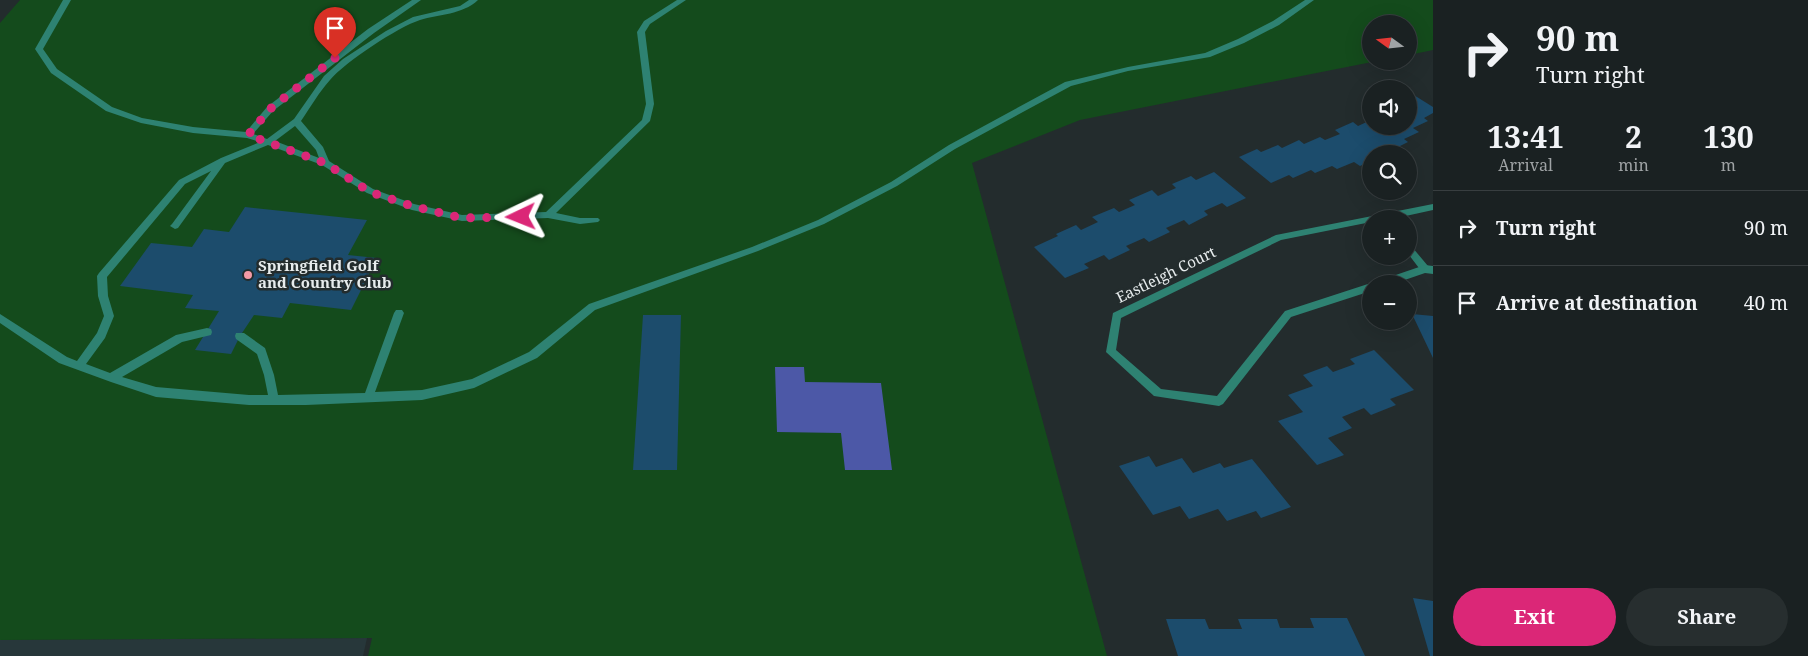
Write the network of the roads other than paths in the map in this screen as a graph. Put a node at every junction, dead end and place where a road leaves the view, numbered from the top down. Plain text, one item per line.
1 (67, 0) edge
2 (416, 0) edge
3 (474, 0) edge
4 (682, 0) edge
5 (1310, 0) edge
6 (297, 121) junction
7 (248, 135) junction
8 (268, 142) junction
9 (224, 160) junction
10 (325, 163) junction
11 (1433, 207) edge
12 (1417, 210) edge
13 (548, 215) junction
14 (595, 220) dead end
15 (1362, 221) edge
16 (175, 226) dead end
17 (1417, 257) edge
18 (1429, 270) edge
19 (1412, 275) edge
20 (1362, 290) edge
21 (398, 313) dead end
22 (0, 318) edge
23 (207, 332) dead end
24 (240, 336) dead end
25 (79, 366) junction
26 (111, 378) junction
27 (368, 398) junction
28 (274, 400) junction

1 - 7 street
2 - 7 street
3 - 6 street
4 - 13 street
5 - 27 street
6 - 8 street
6 - 10 street
7 - 8 street
8 - 9 street
8 - 10 street
9 - 16 street
9 - 25 street
10 - 13 street
11 - 12 street, Eastleigh Court
13 - 14 street
15 - 20 street, Eastleigh Court
17 - 18 street
18 - 19 street
21 - 27 street
22 - 25 street
23 - 26 street
24 - 28 street
25 - 26 street
26 - 28 street
27 - 28 street

